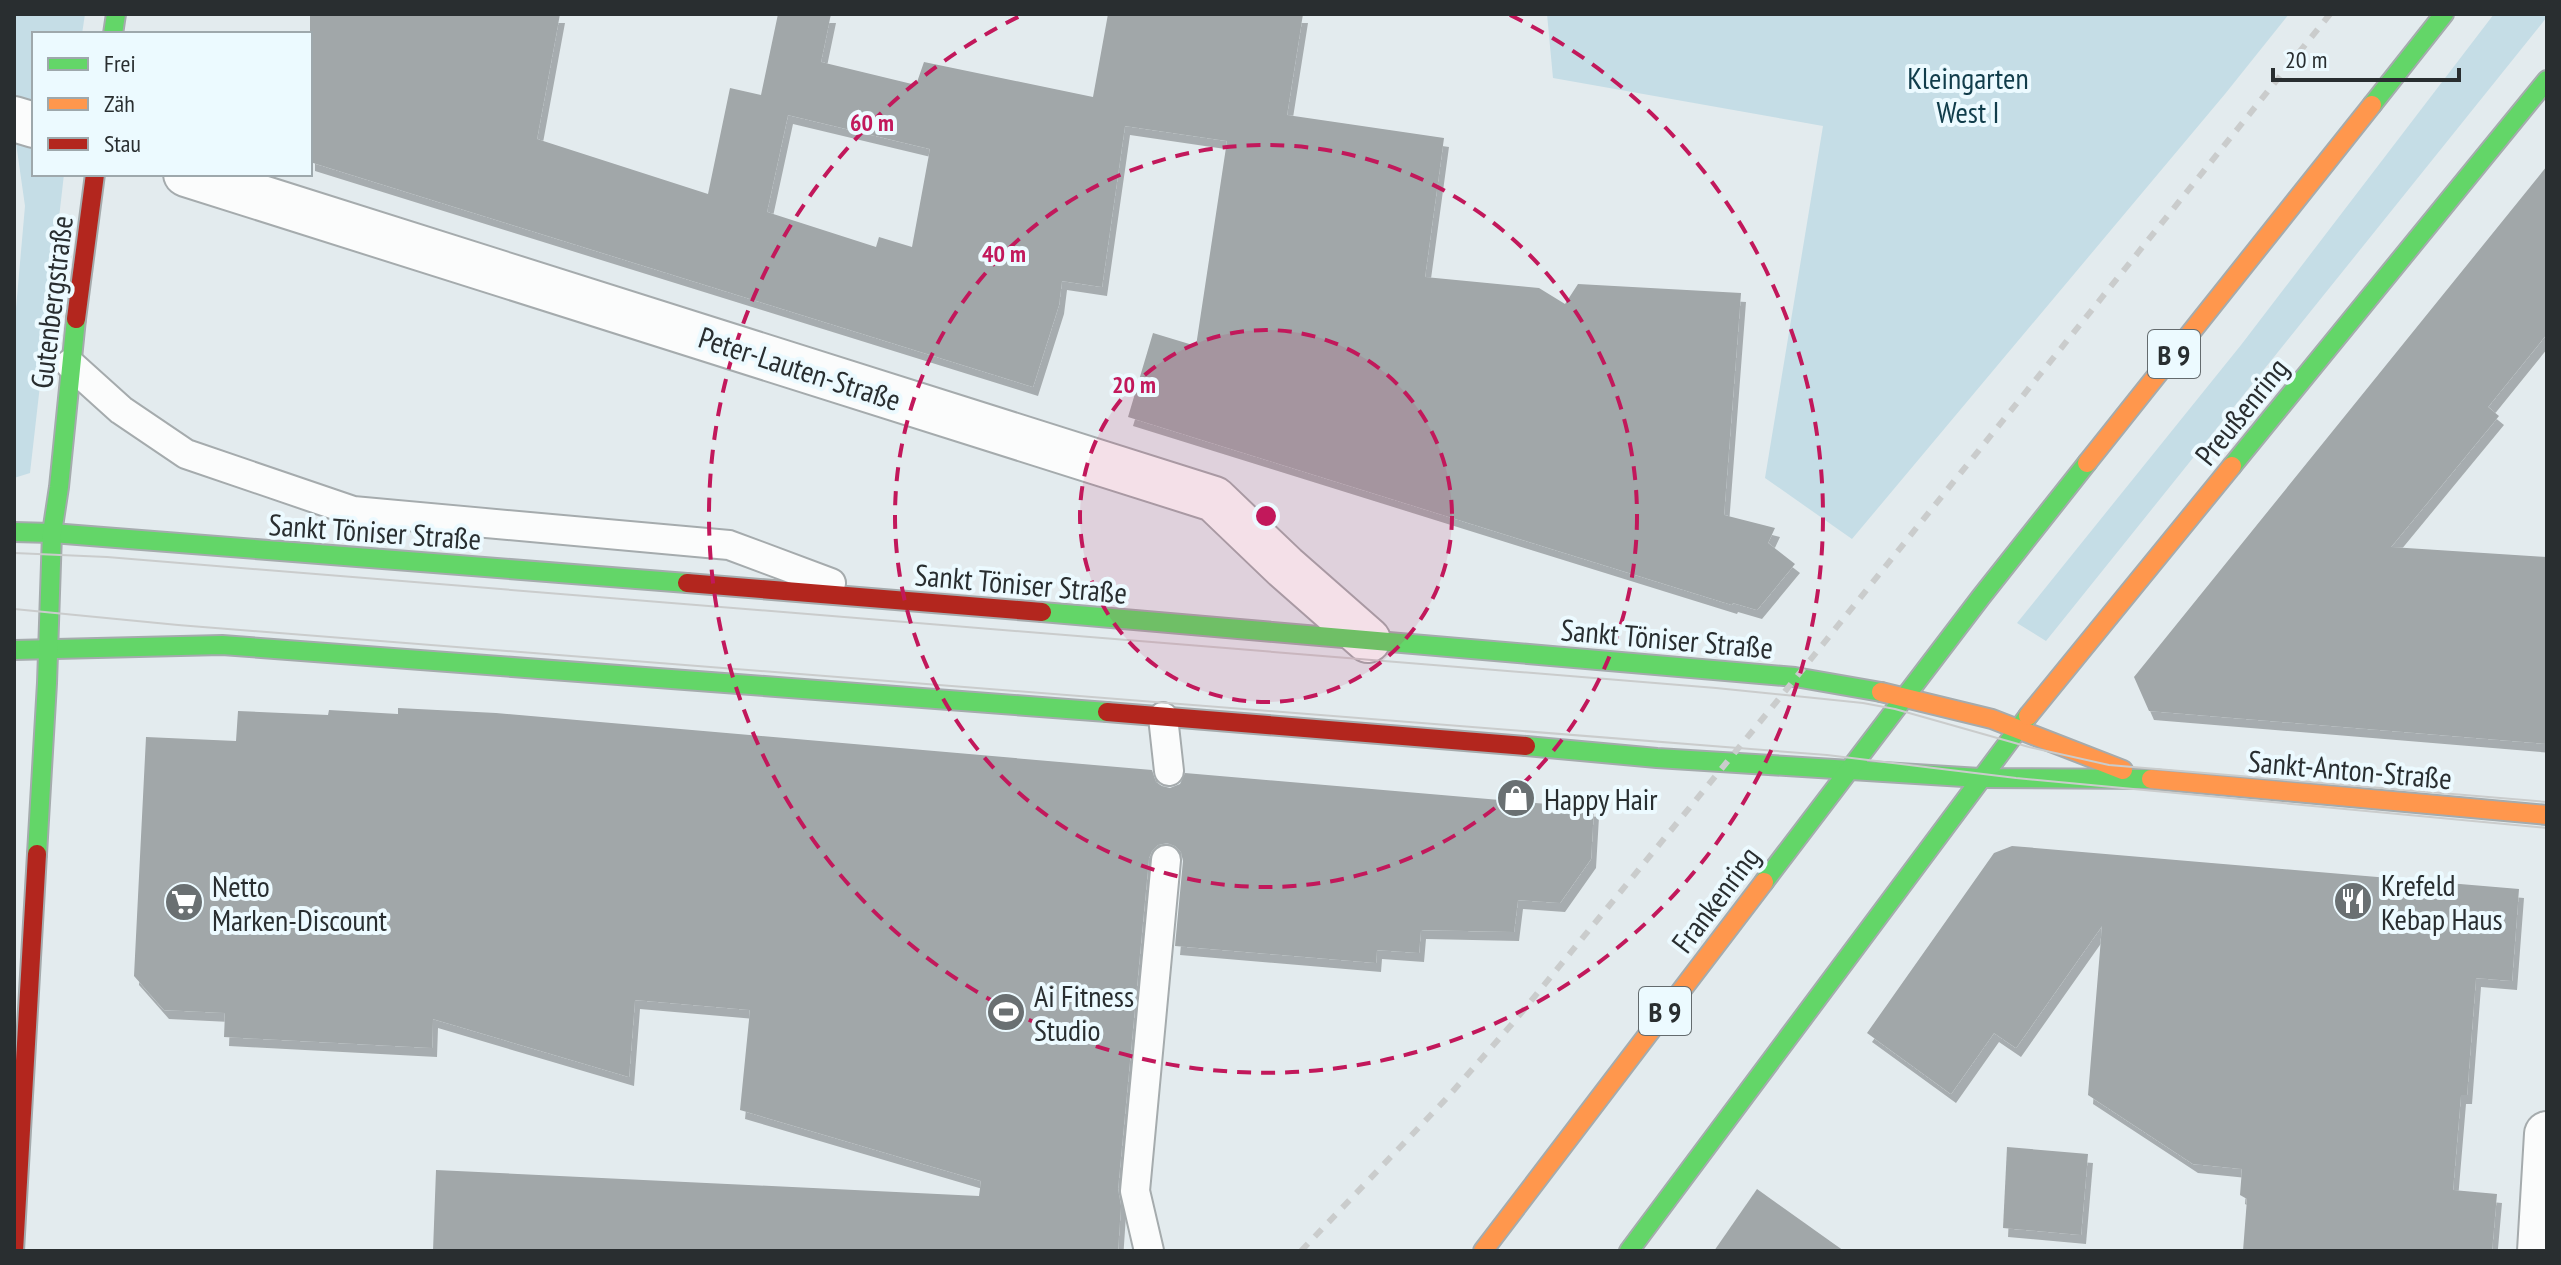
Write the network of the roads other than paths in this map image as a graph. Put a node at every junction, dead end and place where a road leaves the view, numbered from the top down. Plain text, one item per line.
1 (2444, 14) edge
2 (2547, 80) edge
3 (95, 176) edge
4 (192, 176) edge
5 (70, 364) junction
6 (14, 532) edge
7 (52, 533) junction
8 (873, 598) junction
9 (1368, 640) junction
10 (47, 649) junction
11 (14, 650) edge
12 (1905, 696) junction
13 (1163, 717) junction
14 (2018, 728) junction
15 (1169, 771) dead end
16 (1848, 772) junction
17 (1980, 778) junction
18 (2147, 779) junction
19 (2547, 815) edge
20 (1166, 860) dead end
21 (2547, 1134) edge
22 (14, 1251) edge
23 (1149, 1251) edge
24 (1483, 1251) edge
25 (1629, 1251) edge
26 (2540, 1251) edge

1 - 12 main road, B 9
2 - 14 main road, Preußenring
3 - 5 main road, Gutenbergstraße
4 - 9 street, Peter-Lauten-Straße
5 - 7 main road, Gutenbergstraße
5 - 8 lane
6 - 7 main road, Sankt Töniser Straße
7 - 8 main road, Sankt Töniser Straße
7 - 10 main road, Gutenbergstraße
8 - 9 main road, Sankt Töniser Straße
9 - 12 main road, Sankt Töniser Straße
10 - 11 main road
10 - 13 main road
10 - 22 main road, Gutenbergstraße
12 - 14 main road, Sankt Töniser Straße
12 - 16 main road, Frankenring / B 9
13 - 15 lane
13 - 16 main road
14 - 17 main road, Preußenring
14 - 18 main road, Sankt-Anton-Straße
16 - 17 main road
16 - 24 main road, Frankenring / B 9
17 - 18 main road, Sankt-Anton-Straße
17 - 25 main road
18 - 19 main road, Sankt-Anton-Straße
20 - 23 lane
21 - 26 street

